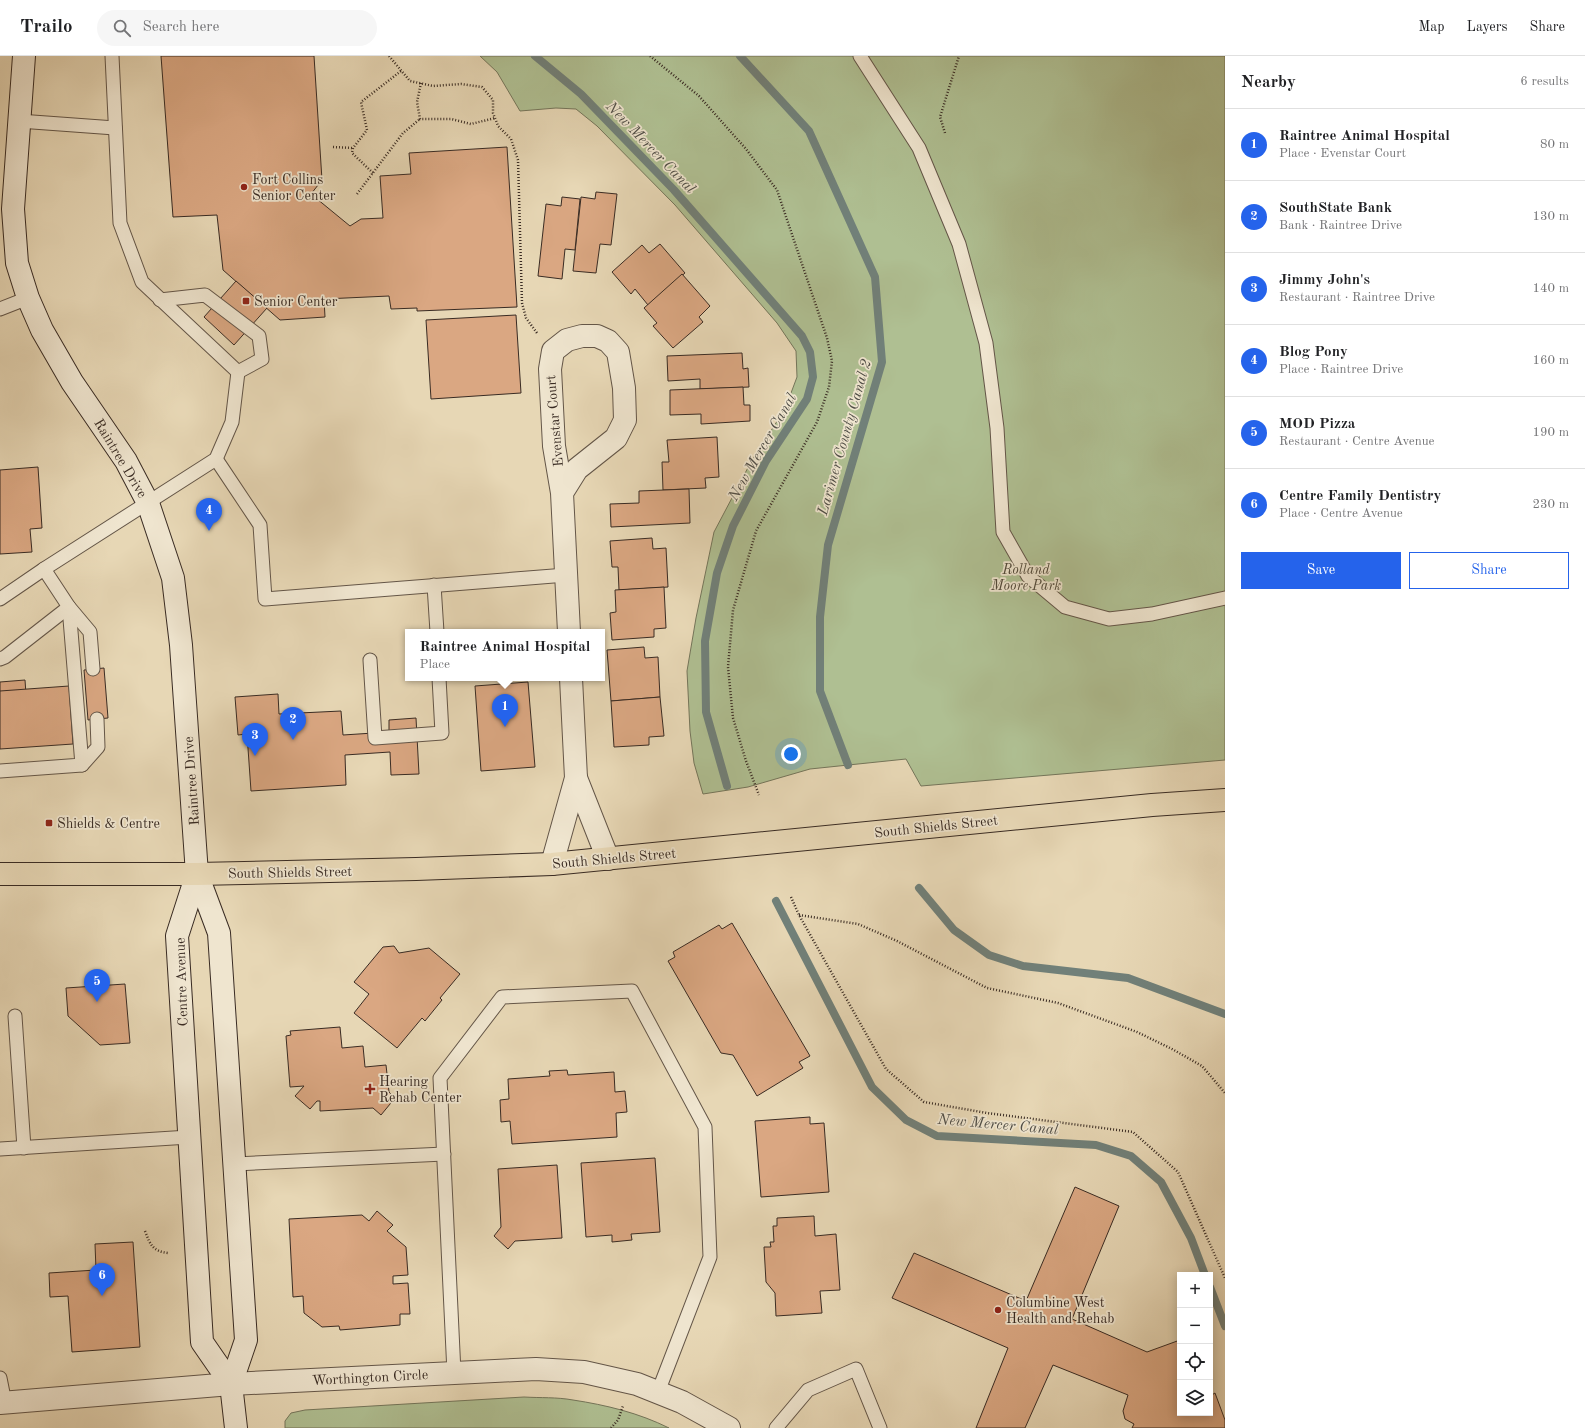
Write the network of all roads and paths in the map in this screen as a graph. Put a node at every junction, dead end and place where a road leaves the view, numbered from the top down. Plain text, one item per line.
1 (24, 56) edge
2 (112, 56) edge
3 (389, 56) edge
4 (650, 56) edge
5 (860, 56) edge
6 (960, 56) edge
7 (401, 71) junction
8 (421, 83) junction
9 (495, 118) junction
10 (420, 119) junction
11 (19, 121) junction
12 (116, 128) junction
13 (944, 133) dead end
14 (333, 147) dead end
15 (353, 148) junction
16 (373, 173) junction
17 (357, 194) dead end
18 (28, 298) junction
19 (160, 300) junction
20 (0, 309) edge
21 (554, 351) junction
22 (238, 372) junction
23 (216, 459) junction
24 (562, 493) junction
25 (148, 503) junction
26 (44, 569) junction
27 (566, 575) junction
28 (434, 585) junction
29 (1225, 598) edge
30 (0, 599) edge
31 (69, 607) junction
32 (437, 629) edge
33 (569, 629) edge
34 (2, 656) edge
35 (370, 660) dead end
36 (93, 669) dead end
37 (439, 681) edge
38 (571, 681) edge
39 (96, 719) dead end
40 (82, 765) junction
41 (0, 771) edge
42 (576, 778) junction
43 (759, 795) dead end
44 (1225, 800) edge
45 (608, 859) junction
46 (552, 864) junction
47 (0, 874) edge
48 (196, 874) junction
49 (791, 897) dead end
50 (799, 915) junction
51 (15, 1016) dead end
52 (1225, 1094) edge
53 (189, 1138) junction
54 (24, 1148) junction
55 (0, 1149) edge
56 (444, 1154) junction
57 (235, 1164) junction
58 (145, 1231) dead end
59 (168, 1253) dead end
60 (1225, 1278) edge
61 (454, 1373) junction
62 (0, 1378) edge
63 (231, 1384) junction
64 (658, 1392) junction
65 (2, 1403) edge
66 (882, 1426) edge
67 (236, 1428) edge
68 (729, 1428) edge
69 (776, 1428) edge

1 - 11 street, Raintree Drive
2 - 12 lane
3 - 7 path
4 - 43 path
5 - 29 lane
6 - 13 path
7 - 8 path
7 - 15 path
8 - 9 path
8 - 10 path
9 - 10 path
9 - 21 path
10 - 16 path
11 - 12 lane
11 - 18 street, Raintree Drive
12 - 19 lane
14 - 15 path
15 - 16 path
16 - 17 path
18 - 20 lane
18 - 25 street, Raintree Drive
19 - 22 lane
19 - 22 lane
21 - 24 street, Evenstar Court
21 - 24 street, Evenstar Court
22 - 23 lane
23 - 25 lane
23 - 28 lane
24 - 27 street, Evenstar Court
25 - 26 lane
25 - 48 street, Raintree Drive
26 - 30 lane
26 - 31 lane
27 - 28 lane
27 - 33 street, Evenstar Court
28 - 32 lane
31 - 34 lane
31 - 36 lane
31 - 40 lane
35 - 37 lane
38 - 42 street
39 - 40 lane
40 - 41 lane
42 - 45 street
42 - 46 street
44 - 45 main road, South Shields Street
45 - 46 main road, South Shields Street
46 - 48 main road, South Shields Street
47 - 48 main road, South Shields Street
48 - 53 street, Centre Avenue
48 - 57 street, Centre Avenue
49 - 50 path
50 - 52 path
50 - 60 path
51 - 54 lane
53 - 54 lane
53 - 63 street, Centre Avenue
54 - 55 lane
56 - 57 lane
56 - 61 lane
56 - 64 lane
57 - 63 street, Centre Avenue
58 - 59 path
61 - 63 street, Worthington Circle
61 - 64 street, Worthington Circle
62 - 65 lane
63 - 65 street, Worthington Circle
63 - 67 street, Centre Avenue
64 - 68 street, Worthington Circle
66 - 69 lane

